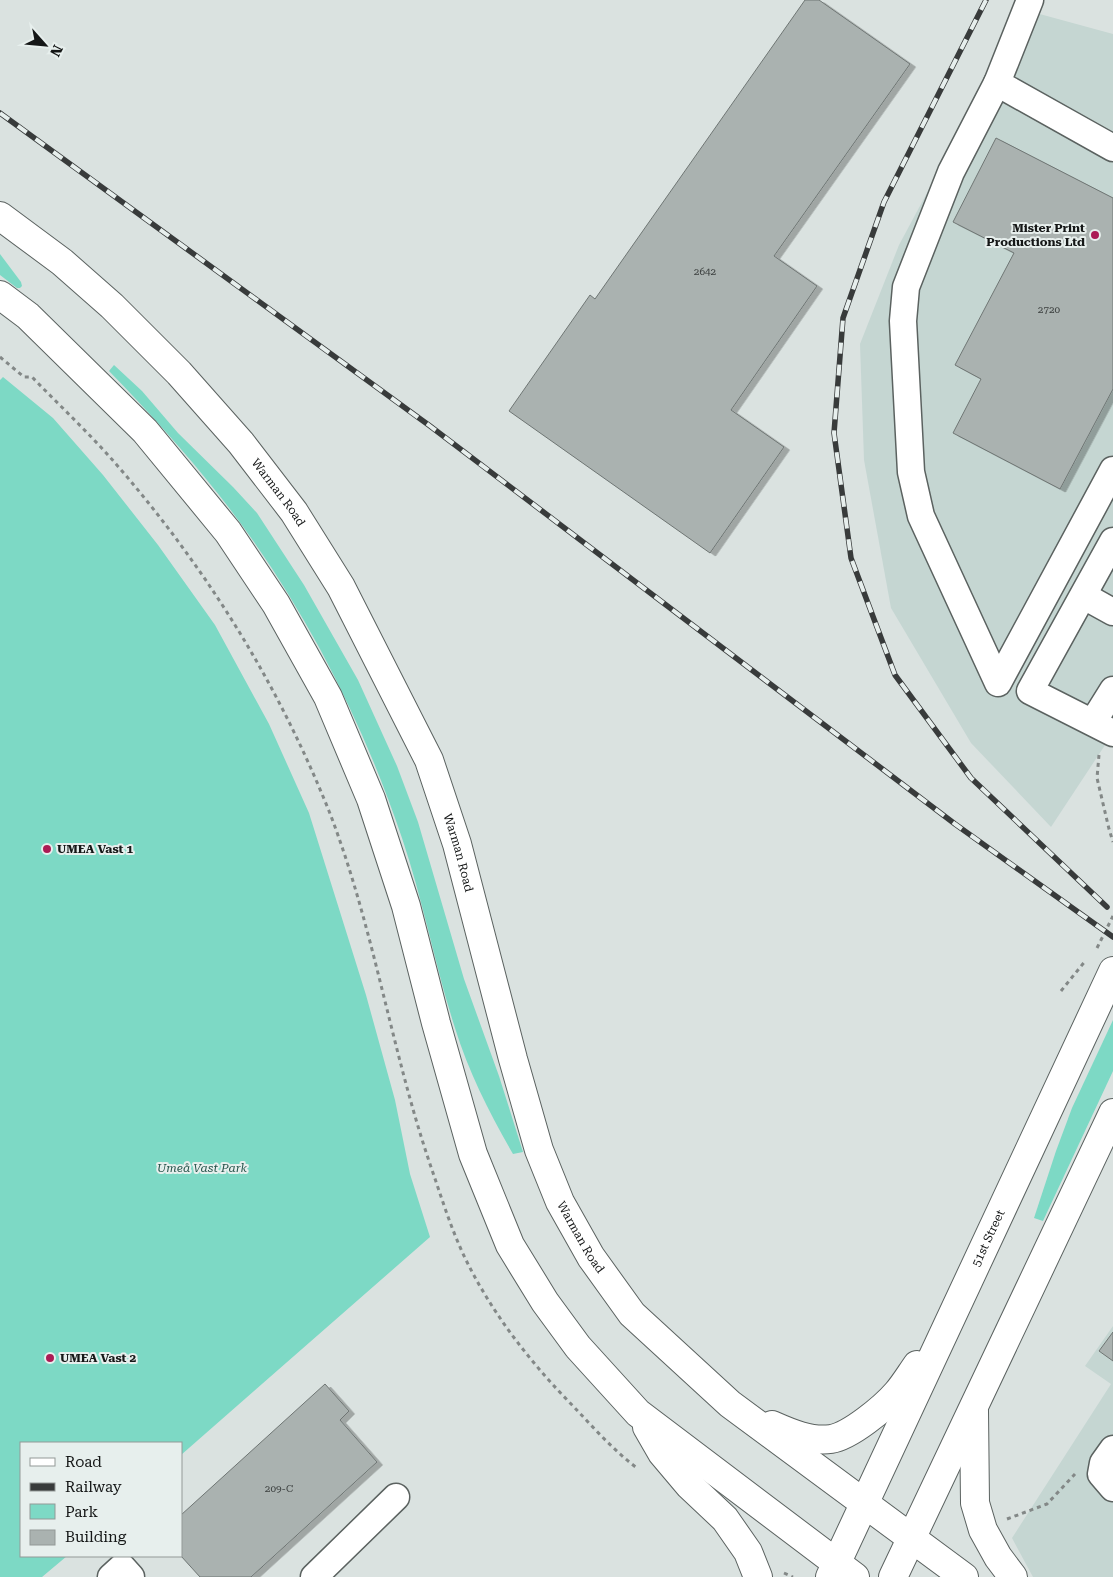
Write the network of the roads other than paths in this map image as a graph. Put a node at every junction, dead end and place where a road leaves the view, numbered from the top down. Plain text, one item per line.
1 (1030, 0) edge
2 (997, 82) junction
3 (1113, 148) edge
4 (0, 216) edge
5 (0, 295) edge
6 (1113, 470) edge
7 (1113, 541) edge
8 (1084, 596) junction
9 (1113, 612) edge
10 (1113, 690) edge
11 (1102, 727) edge
12 (1113, 972) edge
13 (1113, 1113) edge
14 (954, 1313) junction
15 (730, 1404) junction
16 (974, 1408) junction
17 (638, 1413) junction
18 (1108, 1456) edge
19 (1113, 1488) edge
20 (396, 1497) dead end
21 (864, 1505) junction
22 (911, 1538) junction
23 (840, 1572) edge
24 (111, 1577) edge
25 (131, 1577) edge
26 (314, 1577) edge
27 (758, 1577) edge
28 (893, 1577) edge
29 (964, 1577) edge
30 (1013, 1577) edge

1 - 2 lane
2 - 3 lane
2 - 6 lane
4 - 15 main road, Warman Road
5 - 17 main road
7 - 8 lane
8 - 9 lane
8 - 11 lane
10 - 11 lane
12 - 14 main road, 51st Street
13 - 16 main road
14 - 15 main road
14 - 21 main road, 51st Street
15 - 21 main road, Warman Road
16 - 22 main road
16 - 30 main road
17 - 23 main road
17 - 27 main road
18 - 19 lane
20 - 26 lane
21 - 22 main road, Warman Road
21 - 23 main road, 51st Street
22 - 28 main road
22 - 29 main road, Warman Road
24 - 25 lane

